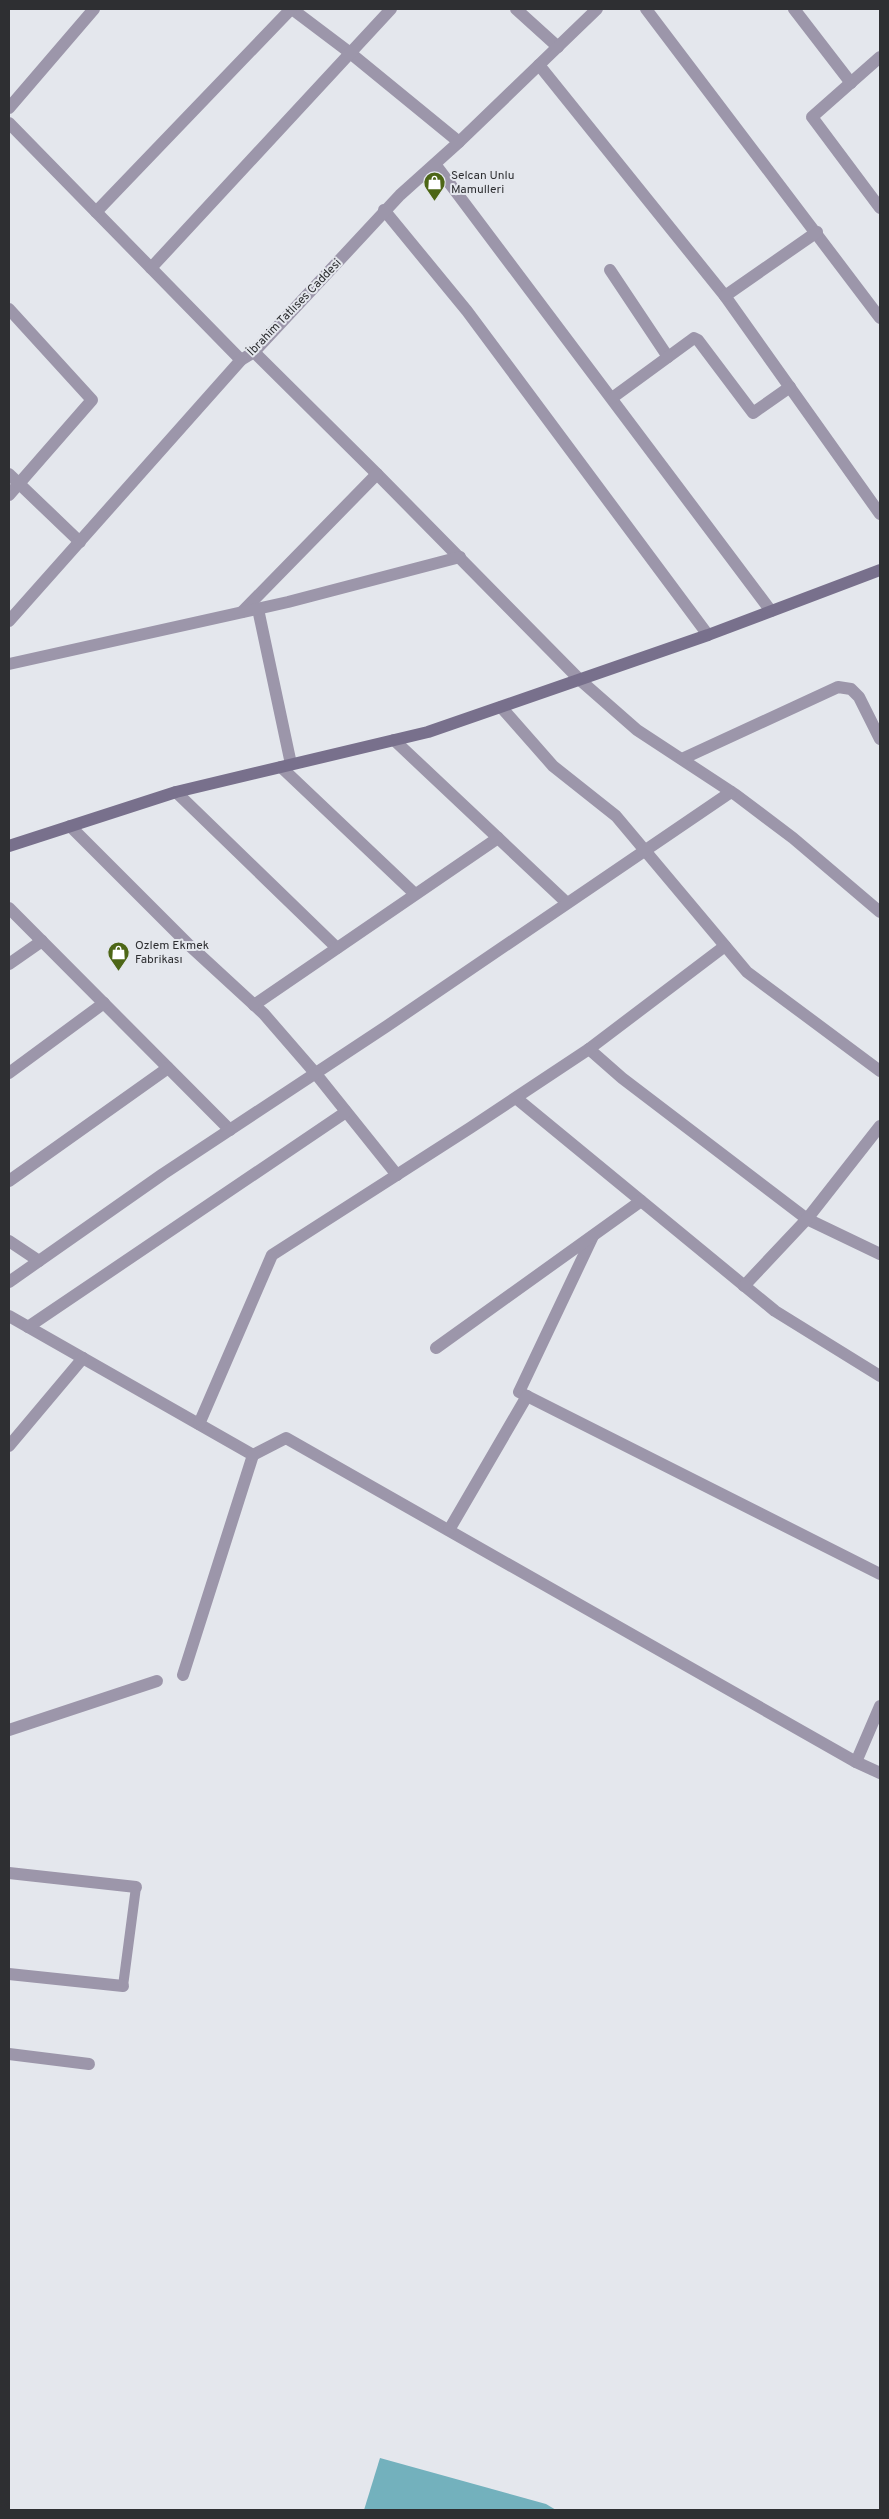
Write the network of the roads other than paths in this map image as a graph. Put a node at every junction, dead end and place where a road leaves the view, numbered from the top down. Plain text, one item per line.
1 (94, 9) edge
2 (292, 9) edge
3 (391, 9) edge
4 (516, 9) edge
5 (597, 9) edge
6 (646, 9) edge
7 (794, 9) edge
8 (558, 47) junction
9 (349, 52) junction
10 (880, 56) edge
11 (539, 65) junction
12 (851, 83) junction
13 (9, 108) edge
14 (9, 124) edge
15 (459, 142) junction
16 (435, 164) junction
17 (880, 208) edge
18 (384, 210) junction
19 (96, 212) junction
20 (817, 232) junction
21 (151, 268) junction
22 (610, 270) dead end
23 (725, 296) junction
24 (9, 309) edge
25 (880, 318) edge
26 (254, 352) junction
27 (668, 357) junction
28 (241, 360) junction
29 (790, 387) junction
30 (612, 398) junction
31 (9, 474) edge
32 (377, 474) junction
33 (19, 484) junction
34 (9, 495) edge
35 (880, 514) edge
36 (80, 542) junction
37 (460, 557) junction
38 (880, 570) edge
39 (258, 609) junction
40 (771, 611) junction
41 (242, 612) junction
42 (9, 621) edge
43 (708, 635) junction
44 (9, 664) edge
45 (580, 680) junction
46 (501, 707) junction
47 (880, 739) edge
48 (394, 740) junction
49 (682, 759) junction
50 (286, 766) junction
51 (176, 792) junction
52 (731, 792) junction
53 (70, 826) junction
54 (498, 838) junction
55 (9, 846) edge
56 (644, 851) junction
57 (415, 894) junction
58 (567, 903) junction
59 (9, 908) edge
60 (880, 912) edge
61 (42, 941) junction
62 (725, 946) junction
63 (337, 948) junction
64 (9, 964) edge
65 (104, 1003) junction
66 (254, 1005) junction
67 (589, 1049) junction
68 (168, 1068) junction
69 (880, 1071) edge
70 (9, 1074) edge
71 (316, 1074) junction
72 (516, 1098) junction
73 (346, 1112) junction
74 (880, 1126) edge
75 (230, 1130) junction
76 (397, 1175) junction
77 (9, 1181) edge
78 (641, 1201) junction
79 (807, 1219) junction
80 (593, 1236) junction
81 (9, 1241) edge
82 (880, 1254) edge
83 (39, 1261) junction
84 (9, 1282) edge
85 (744, 1286) junction
86 (9, 1316) edge
87 (28, 1327) junction
88 (436, 1348) dead end
89 (83, 1358) junction
90 (880, 1376) edge
91 (527, 1396) junction
92 (199, 1424) junction
93 (9, 1446) edge
94 (253, 1455) junction
95 (449, 1530) junction
96 (880, 1574) edge
97 (183, 1675) dead end
98 (157, 1681) dead end
99 (880, 1706) edge
100 (9, 1730) edge
101 (856, 1762) junction
102 (880, 1773) edge
103 (9, 1873) edge
104 (136, 1887) joint
105 (9, 1974) edge
106 (124, 1986) joint
107 (9, 2054) edge
108 (89, 2064) dead end

1 - 13 street
2 - 9 street
2 - 19 street
3 - 9 street
4 - 8 street
5 - 8 street, İbrahim Tatlıses Caddesi
6 - 20 street
7 - 12 street
8 - 11 street, İbrahim Tatlıses Caddesi
9 - 15 street
9 - 21 street
10 - 12 street
11 - 15 street, İbrahim Tatlıses Caddesi
11 - 23 street
12 - 17 street
14 - 19 street
15 - 16 street, İbrahim Tatlıses Caddesi
16 - 18 street, İbrahim Tatlıses Caddesi
16 - 30 street
18 - 26 street, İbrahim Tatlıses Caddesi
18 - 43 street
19 - 21 street
20 - 23 street
20 - 25 street
21 - 28 street
22 - 27 street
23 - 29 street
24 - 33 street
26 - 28 street, İbrahim Tatlıses Caddesi
26 - 32 street
27 - 29 street
27 - 30 street
28 - 36 street, İbrahim Tatlıses Caddesi
29 - 35 street
30 - 40 street
31 - 33 street
32 - 37 street
32 - 41 street
33 - 34 street
33 - 36 street
36 - 42 street, İbrahim Tatlıses Caddesi
37 - 39 street
37 - 45 street
38 - 40 main road
39 - 41 street
39 - 50 street
40 - 43 main road
41 - 44 street
43 - 45 main road
45 - 46 main road
45 - 49 street
46 - 48 main road
46 - 56 street
47 - 49 street
48 - 50 main road
48 - 54 street
49 - 52 street
50 - 51 main road
50 - 57 street
51 - 53 main road
51 - 63 street
52 - 56 street
52 - 60 street
53 - 55 main road
53 - 66 street
54 - 57 street
54 - 58 street
56 - 58 street
56 - 62 street
57 - 63 street
58 - 71 street
59 - 61 street
61 - 64 street
61 - 65 street
62 - 67 street
62 - 69 street
63 - 66 street
65 - 68 street
65 - 70 street
66 - 71 street
67 - 72 street
67 - 79 street
68 - 75 street
68 - 77 street
71 - 73 street
71 - 75 street
72 - 76 street
72 - 78 street
73 - 76 street
73 - 87 street
74 - 79 street
75 - 83 street
76 - 92 street
78 - 80 street
78 - 85 street
79 - 82 street
79 - 85 street
80 - 88 street
80 - 91 street
81 - 83 street
83 - 84 street
85 - 90 street
86 - 87 street
87 - 89 street
89 - 92 street
89 - 93 street
91 - 95 street
91 - 96 street
92 - 94 street
94 - 95 street
94 - 97 street
95 - 101 street
98 - 100 street
99 - 101 street
101 - 102 street
103 - 104 street
104 - 106 lane
105 - 106 street
107 - 108 street

